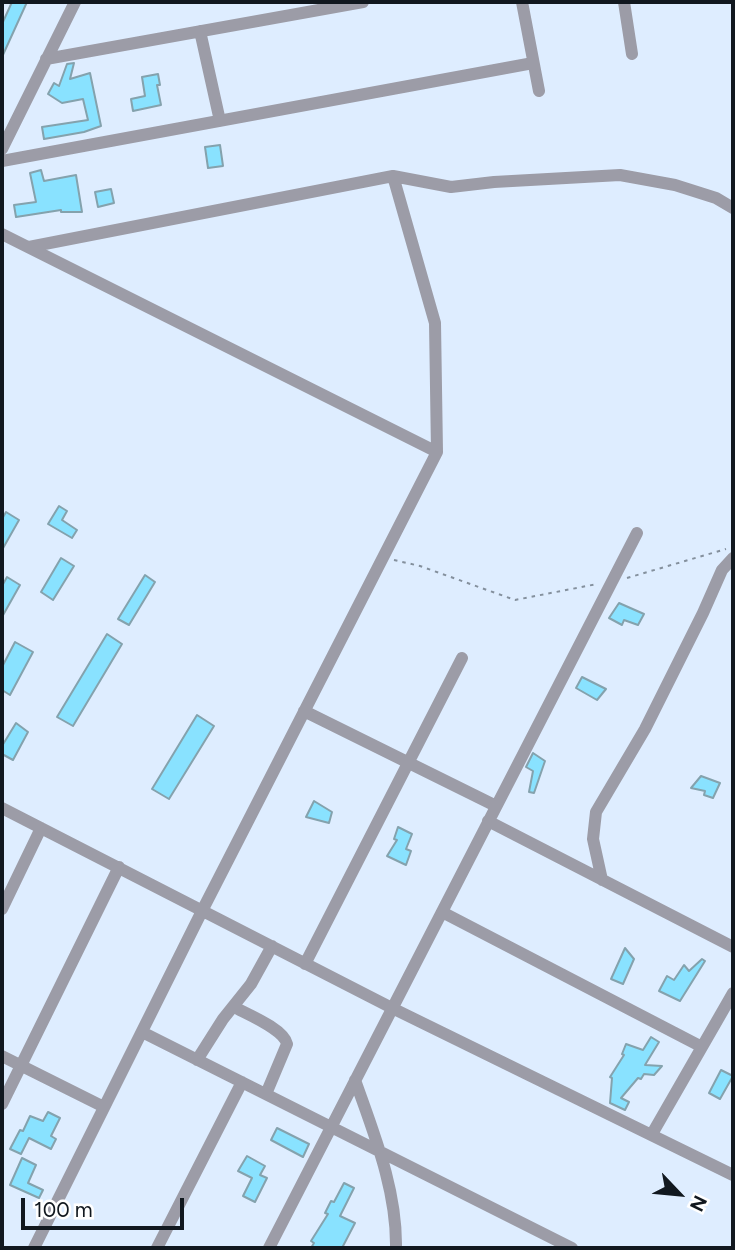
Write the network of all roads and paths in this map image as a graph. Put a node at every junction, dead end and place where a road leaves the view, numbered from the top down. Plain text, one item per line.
1 (75, 2) edge
2 (363, 2) edge
3 (522, 2) edge
4 (624, 2) edge
5 (321, 6) edge
6 (200, 31) junction
7 (632, 54) dead end
8 (47, 59) junction
9 (533, 63) junction
10 (539, 91) dead end
11 (220, 121) junction
12 (2, 149) edge
13 (2, 161) edge
14 (393, 176) junction
15 (733, 208) edge
16 (2, 234) edge
17 (29, 247) junction
18 (437, 452) junction
19 (637, 533) dead end
20 (733, 547) edge
21 (383, 557) junction
22 (733, 558) edge
23 (612, 581) junction
24 (462, 658) dead end
25 (304, 711) junction
26 (409, 762) junction
27 (496, 806) junction
28 (2, 808) edge
29 (488, 821) junction
30 (41, 828) junction
31 (119, 867) junction
32 (602, 880) junction
33 (2, 909) edge
34 (202, 911) junction
35 (442, 912) junction
36 (272, 946) junction
37 (733, 947) edge
38 (305, 964) junction
39 (733, 993) edge
40 (234, 1007) junction
41 (392, 1008) junction
42 (142, 1032) junction
43 (702, 1047) junction
44 (2, 1056) edge
45 (197, 1060) junction
46 (20, 1066) junction
47 (355, 1080) junction
48 (242, 1082) junction
49 (266, 1094) junction
50 (2, 1104) edge
51 (104, 1107) junction
52 (331, 1127) junction
53 (652, 1134) junction
54 (380, 1152) junction
55 (732, 1172) edge
56 (34, 1248) edge
57 (157, 1248) edge
58 (269, 1248) edge
59 (396, 1248) edge
60 (572, 1248) edge

1 - 8 street
2 - 5 street
3 - 9 street
4 - 7 street
5 - 6 street
6 - 8 street
6 - 11 street
8 - 12 street
9 - 10 street
9 - 11 street
11 - 13 street
14 - 15 street
14 - 17 street
14 - 18 street
16 - 17 street
17 - 18 street
18 - 21 street
19 - 23 street
20 - 23 path
21 - 23 path
21 - 25 street
22 - 32 street
23 - 27 street
24 - 26 street
25 - 26 street
25 - 34 street
26 - 27 street
26 - 38 street
27 - 29 street
28 - 30 street
29 - 32 street
29 - 35 street
30 - 31 street
30 - 33 street
31 - 34 street
31 - 46 street
32 - 37 street
34 - 36 street
34 - 42 street
35 - 41 street
35 - 43 street
36 - 38 street
36 - 40 street
38 - 41 street
39 - 43 street
40 - 45 street
40 - 49 street
41 - 47 street
41 - 53 street
42 - 45 street
42 - 51 street
43 - 53 street
44 - 46 street
45 - 48 street
46 - 50 street
46 - 51 street
47 - 52 street
47 - 54 street
48 - 49 street
48 - 57 street
49 - 52 street
51 - 56 street
52 - 54 street
52 - 58 street
53 - 55 street
54 - 59 street
54 - 60 street

